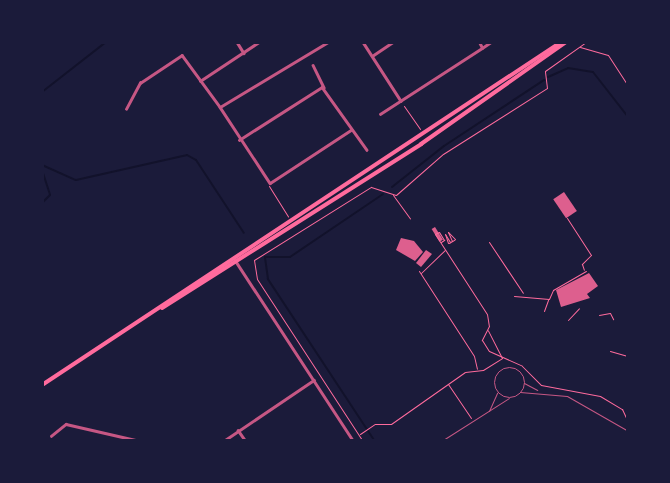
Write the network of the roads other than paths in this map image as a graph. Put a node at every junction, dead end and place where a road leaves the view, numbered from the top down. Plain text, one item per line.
1 (237, 42) edge
2 (259, 42) edge
3 (328, 42) edge
4 (363, 42) edge
5 (393, 42) edge
6 (479, 42) edge
7 (491, 42) edge
8 (561, 42) edge
9 (566, 42) edge
10 (482, 48) junction
11 (244, 53) junction
12 (372, 56) junction
13 (532, 61) junction
14 (313, 65) dead end
15 (536, 66) junction
16 (200, 81) junction
17 (324, 88) junction
18 (401, 101) junction
19 (220, 107) junction
20 (126, 109) dead end
21 (380, 114) dead end
22 (351, 130) junction
23 (239, 140) junction
24 (367, 150) dead end
25 (234, 257) junction
26 (238, 263) junction
27 (153, 312) junction
28 (314, 380) junction
29 (524, 382) junction
30 (42, 385) edge
31 (538, 390) junction
32 (520, 392) junction
33 (498, 393) junction
34 (510, 397) junction
35 (489, 411) junction
36 (238, 430) junction
37 (628, 431) edge
38 (51, 436) dead end
39 (136, 440) edge
40 (225, 440) edge
41 (245, 440) edge
42 (354, 440) edge
43 (443, 440) edge

1 - 11 street
2 - 11 street
3 - 19 street
4 - 12 street
5 - 12 street
6 - 10 street
7 - 10 street
8 - 13 main road
9 - 15 main road
10 - 18 street
11 - 16 street
12 - 18 street
13 - 15 lane
13 - 25 main road
14 - 17 street
15 - 26 main road
16 - 19 street
16 - 20 street
17 - 22 street
17 - 23 street
18 - 21 street
19 - 23 street
22 - 23 street
22 - 24 street
25 - 26 street
25 - 27 main road
26 - 27 main road
26 - 28 street
27 - 30 main road
28 - 36 street
28 - 42 street
29 - 31 lane
29 - 32 lane
29 - 33 lane
31 - 32 lane
31 - 37 lane
32 - 34 lane
33 - 34 lane
33 - 35 lane
34 - 35 lane
35 - 43 lane
36 - 40 street
36 - 41 street
38 - 39 street

